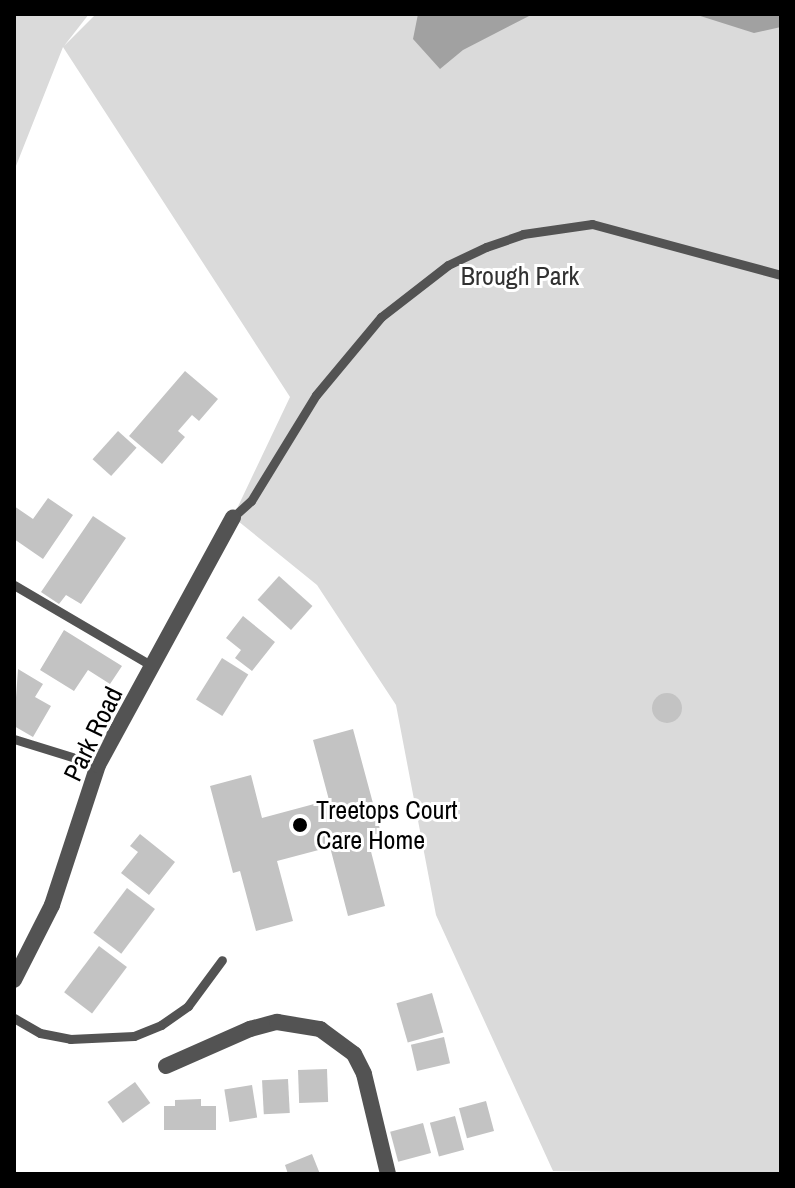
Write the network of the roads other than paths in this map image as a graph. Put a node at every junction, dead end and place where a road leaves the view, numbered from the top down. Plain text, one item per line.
1 (781, 275) edge
2 (233, 517) joint
3 (14, 585) edge
4 (154, 667) junction
5 (14, 739) edge
6 (98, 765) junction
7 (222, 960) dead end
8 (14, 980) edge
9 (14, 1018) edge
10 (166, 1066) dead end
11 (388, 1174) edge

1 - 2 lane
2 - 4 street, Park Road
3 - 4 lane
4 - 6 street, Park Road
5 - 6 lane
6 - 8 street, Park Road
7 - 9 lane
10 - 11 street

